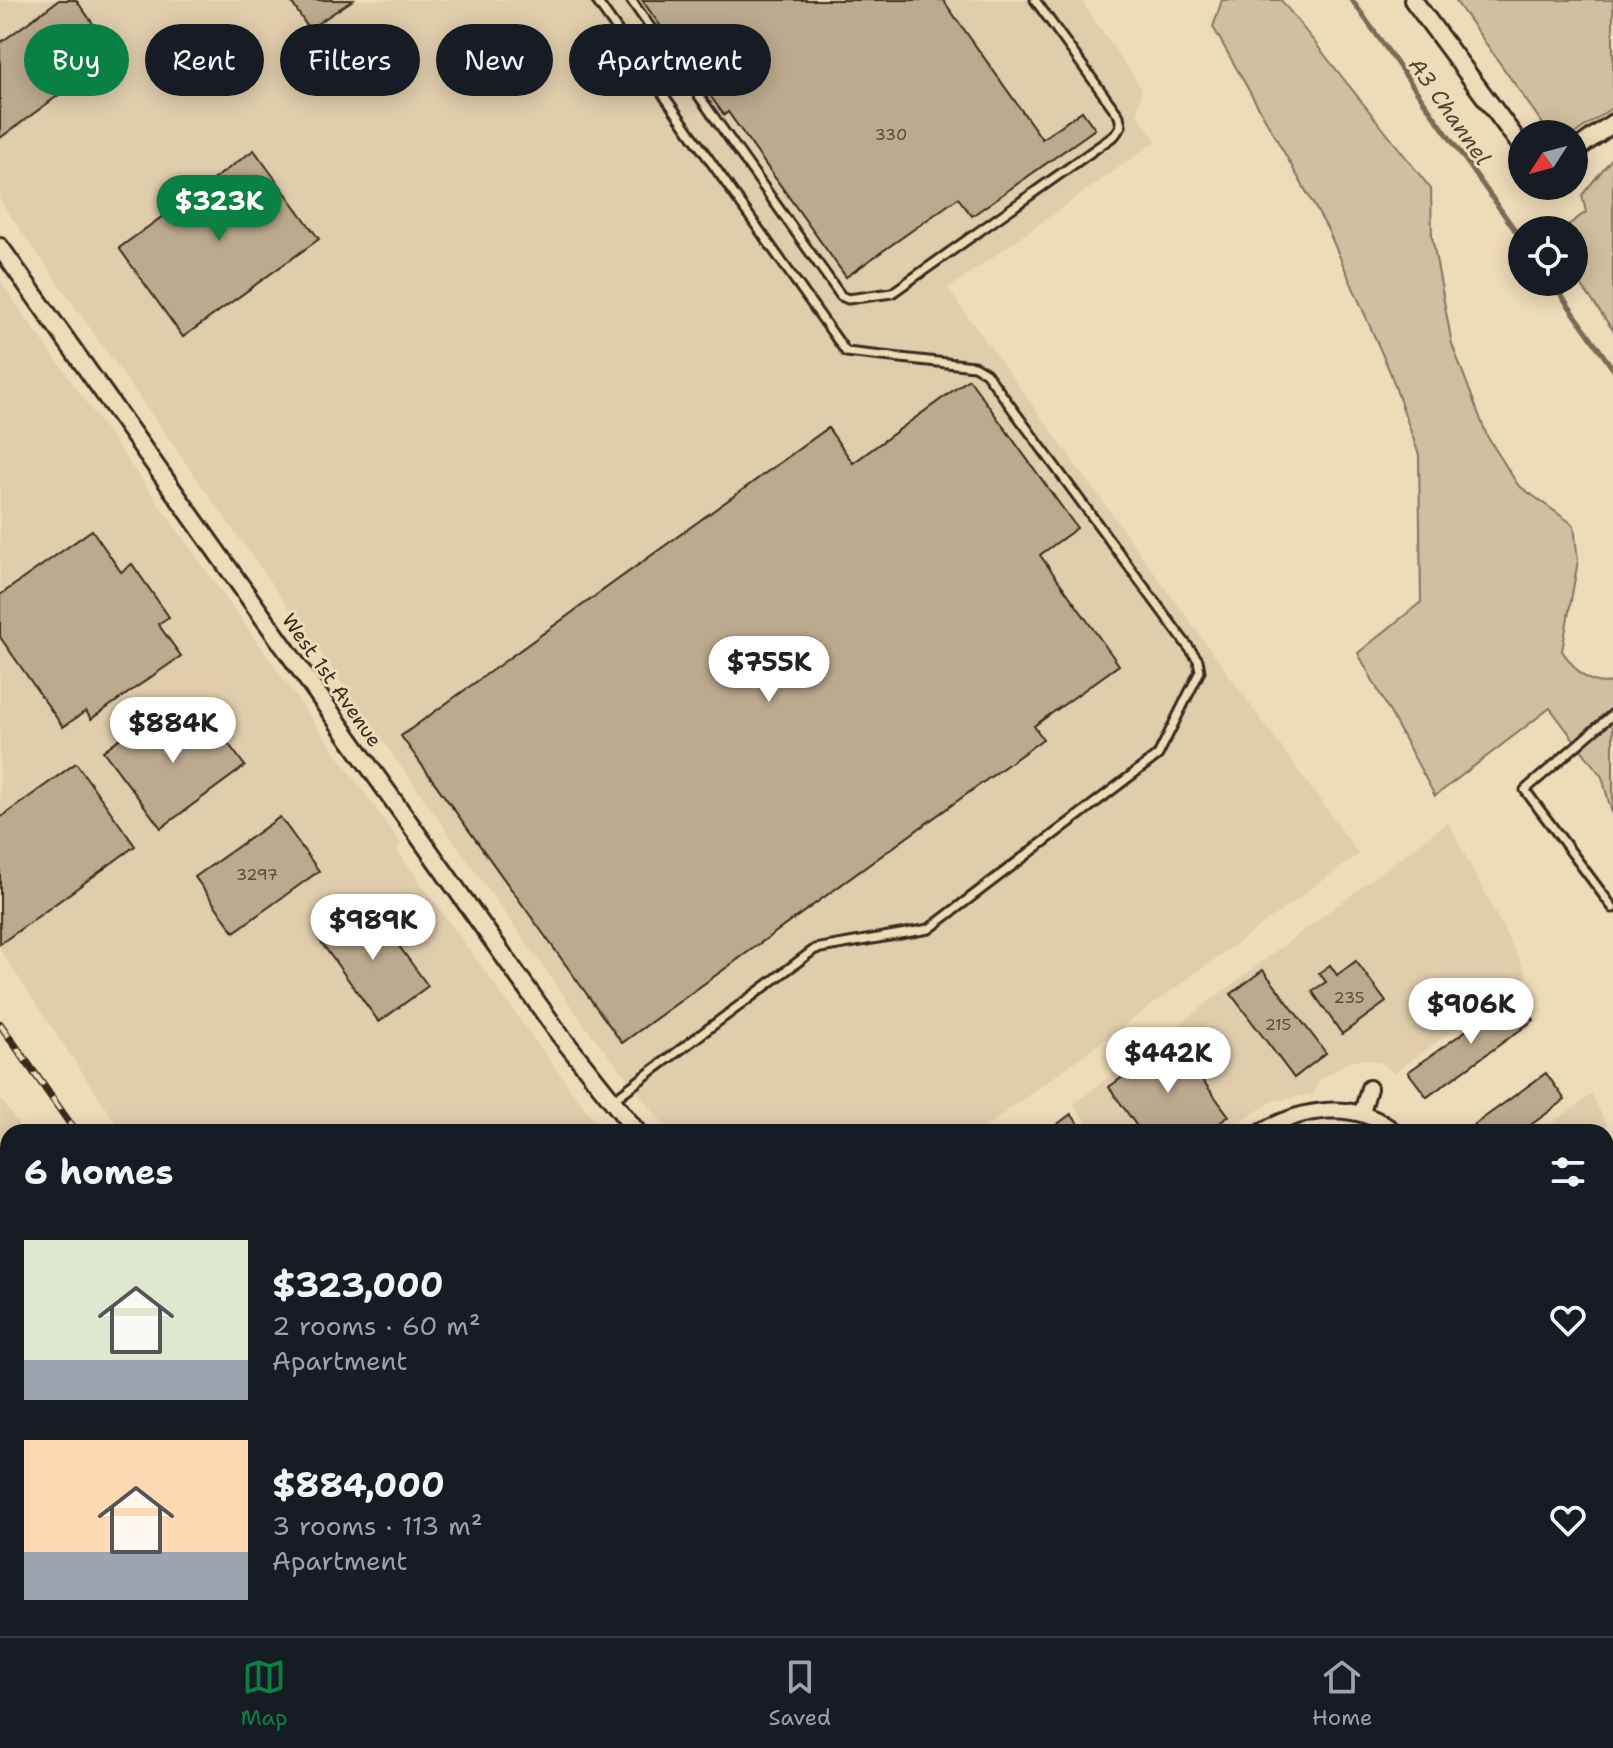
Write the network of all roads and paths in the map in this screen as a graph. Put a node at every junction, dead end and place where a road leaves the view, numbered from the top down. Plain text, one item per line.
1 (596, 0) edge
2 (631, 0) edge
3 (1035, 0) edge
4 (1413, 0) edge
5 (1613, 123) edge
6 (1508, 128) edge
7 (1588, 141) edge
8 (0, 247) edge
9 (1613, 714) edge
10 (1613, 908) edge
11 (1369, 1088) dead end
12 (611, 1102) junction
13 (1362, 1113) junction
14 (630, 1124) edge
15 (1282, 1124) edge
16 (1381, 1124) edge

1 - 12 lane
2 - 3 lane
4 - 6 street
5 - 7 street
8 - 12 street, West 1st Avenue
9 - 10 lane
11 - 13 street
12 - 14 street, West 1st Avenue
13 - 15 street
13 - 16 street

